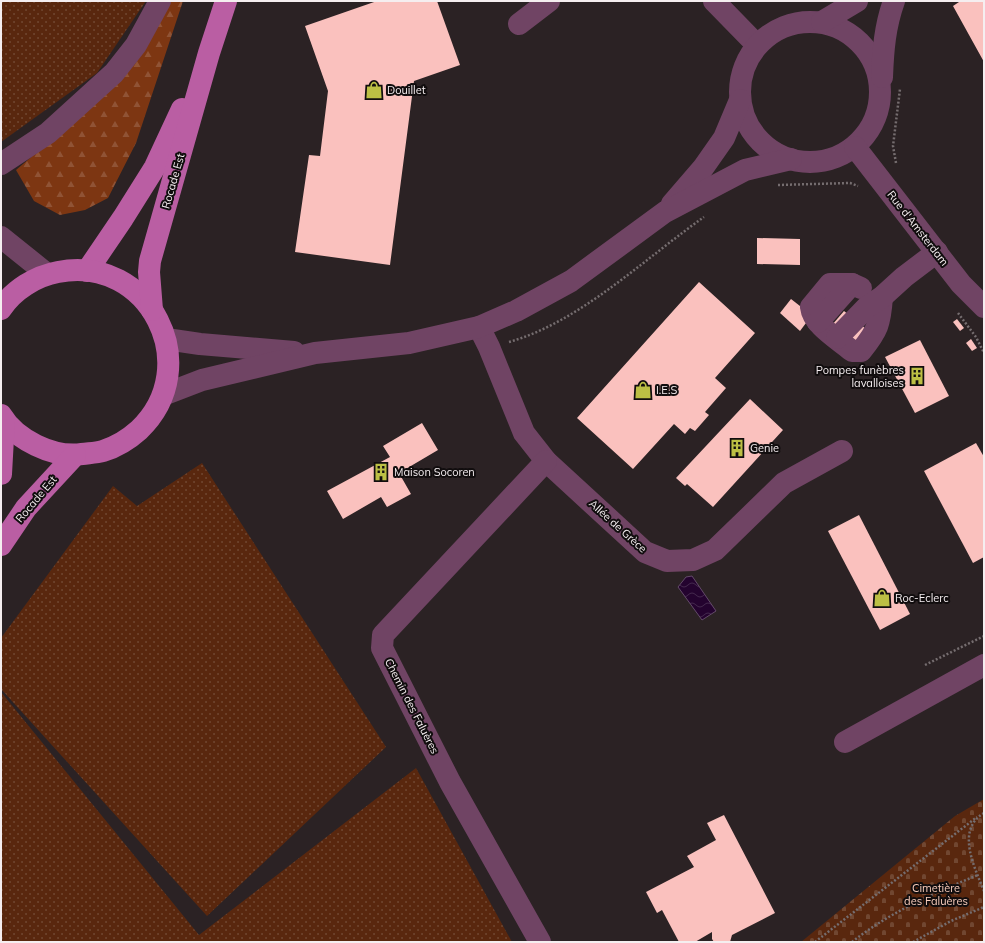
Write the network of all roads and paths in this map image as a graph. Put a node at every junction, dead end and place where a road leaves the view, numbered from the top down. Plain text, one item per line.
1 (160, 1) edge
2 (226, 1) edge
3 (549, 1) edge
4 (714, 1) edge
5 (857, 1) edge
6 (894, 1) edge
7 (822, 22) junction
8 (519, 24) dead end
9 (757, 45) junction
10 (209, 53) junction
11 (881, 86) junction
12 (740, 100) junction
13 (855, 147) junction
14 (791, 159) junction
15 (1, 164) edge
16 (771, 186) dead end
17 (861, 187) dead end
18 (665, 212) junction
19 (709, 214) dead end
20 (1, 237) edge
21 (937, 252) junction
22 (87, 270) junction
23 (47, 274) junction
24 (882, 297) junction
25 (953, 306) dead end
26 (984, 307) edge
27 (1, 309) edge
28 (152, 310) junction
29 (479, 327) junction
30 (166, 338) junction
31 (489, 347) junction
32 (315, 353) junction
33 (984, 353) edge
34 (164, 395) junction
35 (3, 418) edge
36 (842, 451) dead end
37 (75, 455) junction
38 (546, 461) junction
39 (1, 474) edge
40 (1, 545) edge
41 (984, 636) edge
42 (925, 665) dead end
43 (984, 665) edge
44 (845, 742) dead end
45 (984, 813) edge
46 (977, 817) junction
47 (978, 875) junction
48 (984, 891) edge
49 (984, 907) edge
50 (540, 942) edge
51 (815, 942) edge
52 (852, 942) edge
53 (913, 942) edge

1 - 15 street
2 - 10 main road, Rocade Est
3 - 8 street
4 - 9 street
5 - 7 street
6 - 11 street
7 - 9 street
7 - 11 street
9 - 12 street
10 - 22 main road, Rocade Est
10 - 28 main road, Rocade Est
11 - 13 street
12 - 14 street
12 - 18 street
13 - 14 street
13 - 21 street, Rue d'Amsterdam
14 - 18 street
16 - 17 path
18 - 29 street
19 - 31 path
20 - 23 street
21 - 24 street
21 - 26 street, Rue d'Amsterdam
22 - 23 main road
22 - 28 main road
23 - 27 main road
24 - 24 street
25 - 33 path
28 - 30 main road
29 - 31 street, Allée de Grèce
29 - 32 street
30 - 32 street
30 - 34 main road
31 - 38 street, Allée de Grèce
32 - 34 street
34 - 37 main road
35 - 37 main road
35 - 39 main road
36 - 38 street, Allée de Grèce
37 - 40 main road, Rocade Est
38 - 50 street, Chemin des Faluères
41 - 42 path
43 - 44 street
45 - 46 path
46 - 47 path
46 - 51 path
47 - 48 path
47 - 52 path
49 - 53 path

